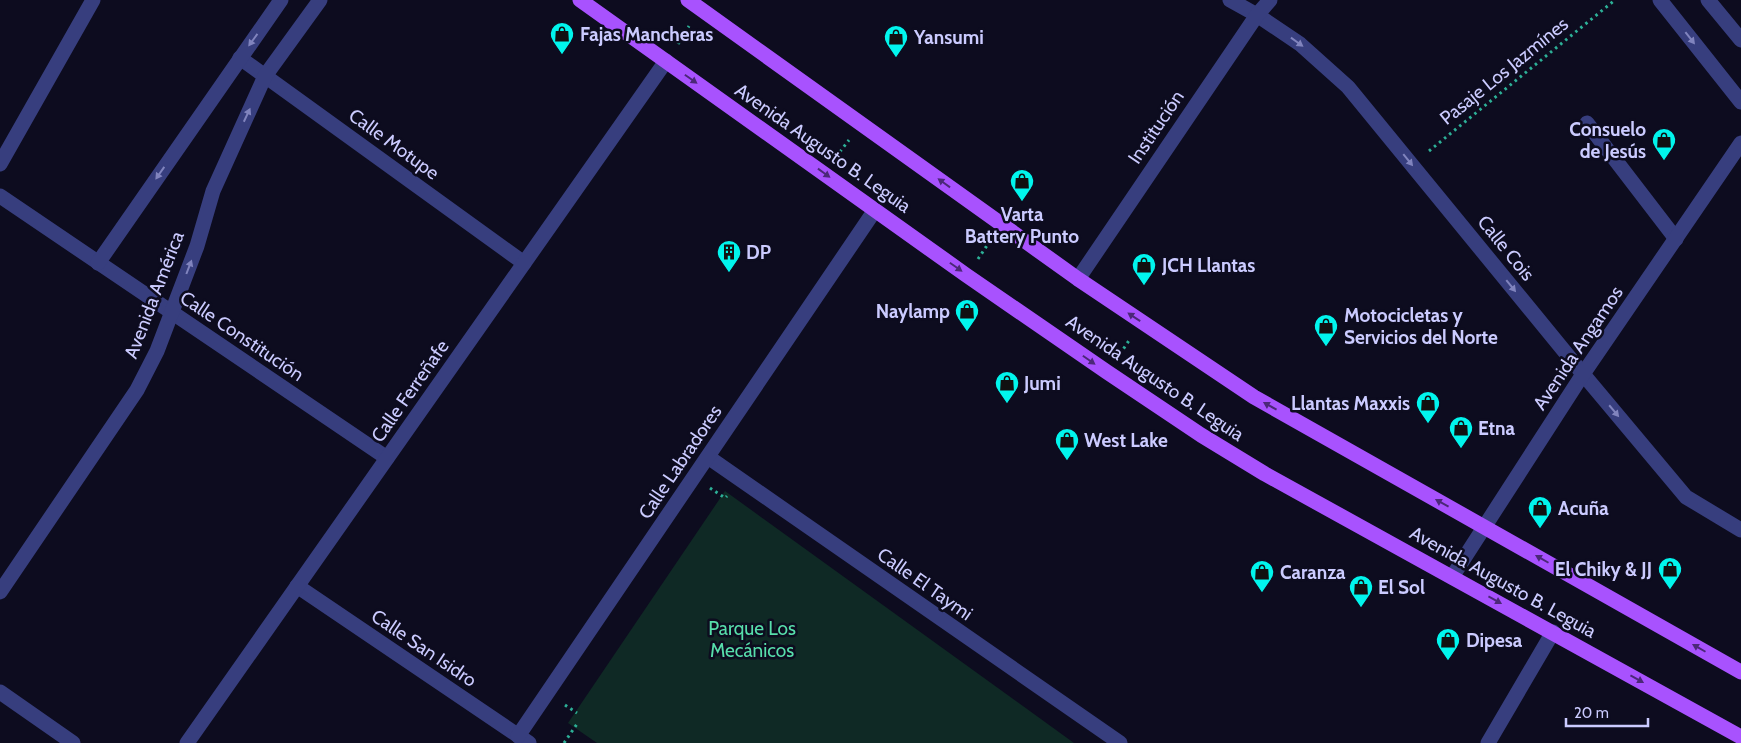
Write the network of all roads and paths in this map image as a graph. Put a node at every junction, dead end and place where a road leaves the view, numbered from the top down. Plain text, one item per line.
1 (93, 0) edge
2 (282, 0) edge
3 (320, 0) edge
4 (580, 0) edge
5 (688, 0) edge
6 (1230, 0) edge
7 (1270, 0) edge
8 (1615, 0) edge
9 (1660, 0) edge
10 (1708, 0) edge
11 (1256, 14) junction
12 (693, 21) dead end
13 (1741, 40) edge
14 (675, 48) dead end
15 (240, 58) junction
16 (666, 61) junction
17 (265, 76) junction
18 (1741, 102) edge
19 (1587, 123) dead end
20 (852, 136) dead end
21 (1741, 143) edge
22 (832, 163) dead end
23 (0, 164) edge
24 (1412, 164) junction
25 (0, 198) edge
26 (875, 210) junction
27 (992, 238) dead end
28 (1676, 239) junction
29 (976, 262) dead end
30 (98, 263) junction
31 (524, 263) junction
32 (1078, 279) junction
33 (171, 312) junction
34 (1132, 336) dead end
35 (1119, 355) dead end
36 (1583, 374) junction
37 (708, 457) junction
38 (387, 458) junction
39 (1485, 527) junction
40 (1741, 530) edge
41 (1452, 577) junction
42 (297, 586) junction
43 (0, 592) edge
44 (1554, 632) junction
45 (1741, 672) edge
46 (0, 692) edge
47 (577, 724) dead end
48 (1741, 736) edge
49 (524, 740) edge
50 (73, 743) edge
51 (187, 743) edge
52 (564, 743) edge
53 (1120, 743) edge
54 (1488, 743) edge

1 - 23 street
2 -> 15 street
3 - 17 street, Avenida América
4 - 16 main road, Avenida Augusto B. Leguia
32 -> 5 main road, Avenida Augusto B. Leguia
6 - 11 street, Calle Cois
7 - 11 street, Institución
8 - 24 path, Pasaje Los Jazmínes
9 -> 18 street
10 - 13 street
11 -> 24 street, Calle Cois
11 - 32 street, Institución
12 - 14 path
15 - 17 street, Calle Motupe
15 -> 30 street
16 -> 26 main road, Avenida Augusto B. Leguia
16 - 31 street, Calle Ferreñafe
17 - 31 street, Calle Motupe
33 -> 17 street, Avenida América
19 - 28 street
20 - 22 path
21 - 28 street, Avenida Angamos
24 -> 36 street, Calle Cois
25 - 30 street, Calle Constitución
26 - 37 street, Calle Labradores
26 -> 41 main road, Avenida Augusto B. Leguia
27 - 29 path
28 - 36 street, Avenida Angamos
30 - 33 street, Calle Constitución
31 - 38 street, Calle Ferreñafe
39 -> 32 main road, Avenida Augusto B. Leguia
33 - 38 street, Calle Constitución
33 - 43 street, Avenida América
34 - 35 path
36 - 39 street, Avenida Angamos
36 -> 40 street, Calle Cois
37 - 49 street, Calle Labradores
37 - 53 street, Calle El Taymi
38 - 42 street, Calle Ferreñafe
39 - 41 street, Avenida Angamos
45 -> 39 main road, Avenida Augusto B. Leguia
41 -> 44 main road, Avenida Augusto B. Leguia
42 - 49 street, Calle San Isidro
42 - 51 street, Calle Ferreñafe
44 -> 48 main road, Avenida Augusto B. Leguia
44 - 54 street
46 - 50 street
47 - 52 path

